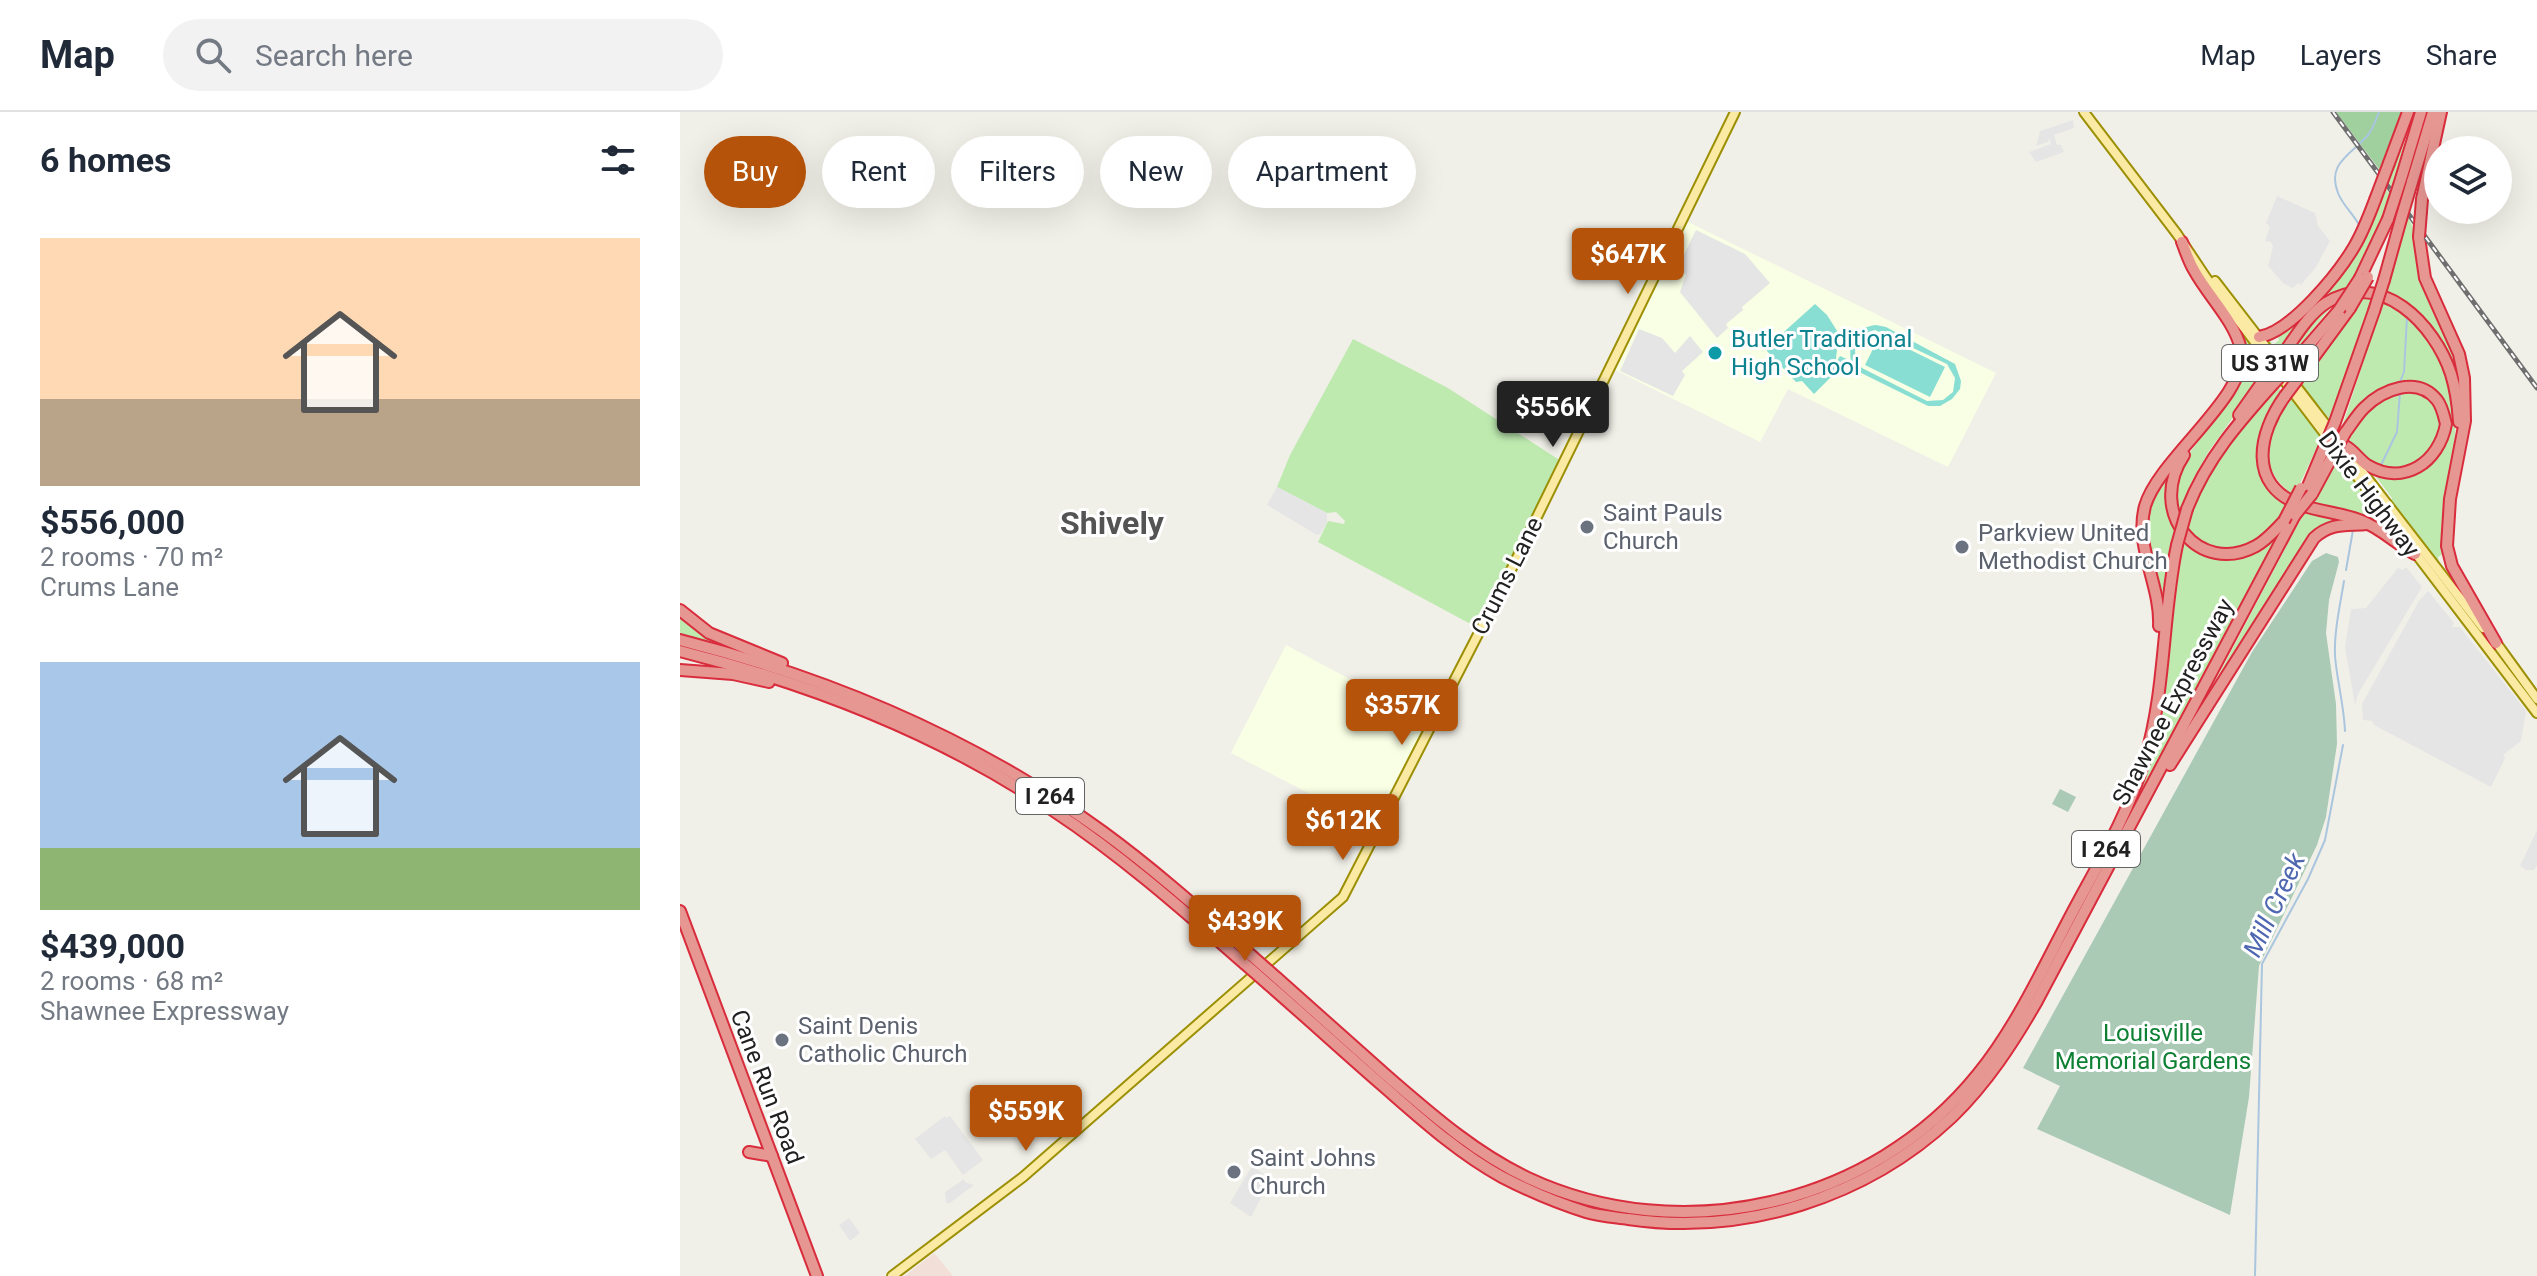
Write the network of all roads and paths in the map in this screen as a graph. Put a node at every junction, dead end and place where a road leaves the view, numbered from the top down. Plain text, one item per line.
1 (1735, 112) edge
2 (2084, 112) edge
3 (2408, 112) edge
4 (2421, 112) edge
5 (2433, 112) edge
6 (2441, 112) edge
7 (2407, 181) junction
8 (2182, 242) junction
9 (2205, 273) junction
10 (2345, 309) junction
11 (2259, 337) junction
12 (2272, 378) junction
13 (2209, 417) junction
14 (2343, 445) junction
15 (2326, 454) junction
16 (2452, 491) junction
17 (2289, 520) junction
18 (2367, 524) junction
19 (2415, 554) junction
20 (680, 610) edge
21 (680, 640) edge
22 (2496, 643) junction
23 (680, 651) edge
24 (680, 670) edge
25 (2160, 676) junction
26 (803, 677) junction
27 (788, 684) junction
28 (817, 688) junction
29 (2537, 699) edge
30 (2537, 713) edge
31 (2149, 791) junction
32 (680, 911) edge
33 (1945, 1116) junction
34 (749, 1152) dead end
35 (772, 1156) junction
36 (817, 1276) edge
37 (892, 1276) edge

1 - 37 main road, Crums Lane
2 - 8 main road, Dixie Highway / US 31W
3 - 11 highway, bridge
4 - 7 highway
5 - 7 highway
6 - 16 highway, bridge
7 - 10 highway, bridge
7 - 15 highway, bridge
8 - 9 main road, Dixie Highway / US 31W
8 - 13 highway
9 - 11 main road, Dixie Highway / US 31W
9 - 19 main road, Dixie Highway / US 31W
10 - 12 highway, bridge
10 - 18 highway, bridge
11 - 14 main road, Dixie Highway / US 31W
12 - 16 highway, bridge
12 - 25 highway, Shawnee Expressway / I 264, bridge
13 - 17 highway
13 - 25 highway
14 - 15 highway, bridge
14 - 22 main road, Dixie Highway / US 31W
15 - 17 highway, Shawnee Expressway / I 264, bridge
16 - 22 highway
17 - 31 highway, Shawnee Expressway / I 264
18 - 19 highway
18 - 31 highway
19 - 30 main road, Dixie Highway / US 31W
20 - 26 highway
21 - 26 highway, Shawnee Expressway / I 264
22 - 29 main road, Dixie Highway / US 31W
23 - 27 highway, Shawnee Expressway / I 264
24 - 27 highway
25 - 33 highway, Shawnee Expressway / I 264
26 - 28 highway, Shawnee Expressway / I 264
27 - 28 highway, Shawnee Expressway / I 264
28 - 33 highway, Shawnee Expressway / I 264, bridge
31 - 33 highway, Shawnee Expressway / I 264
32 - 35 highway, Cane Run Road
34 - 35 highway
35 - 36 highway, Cane Run Road

